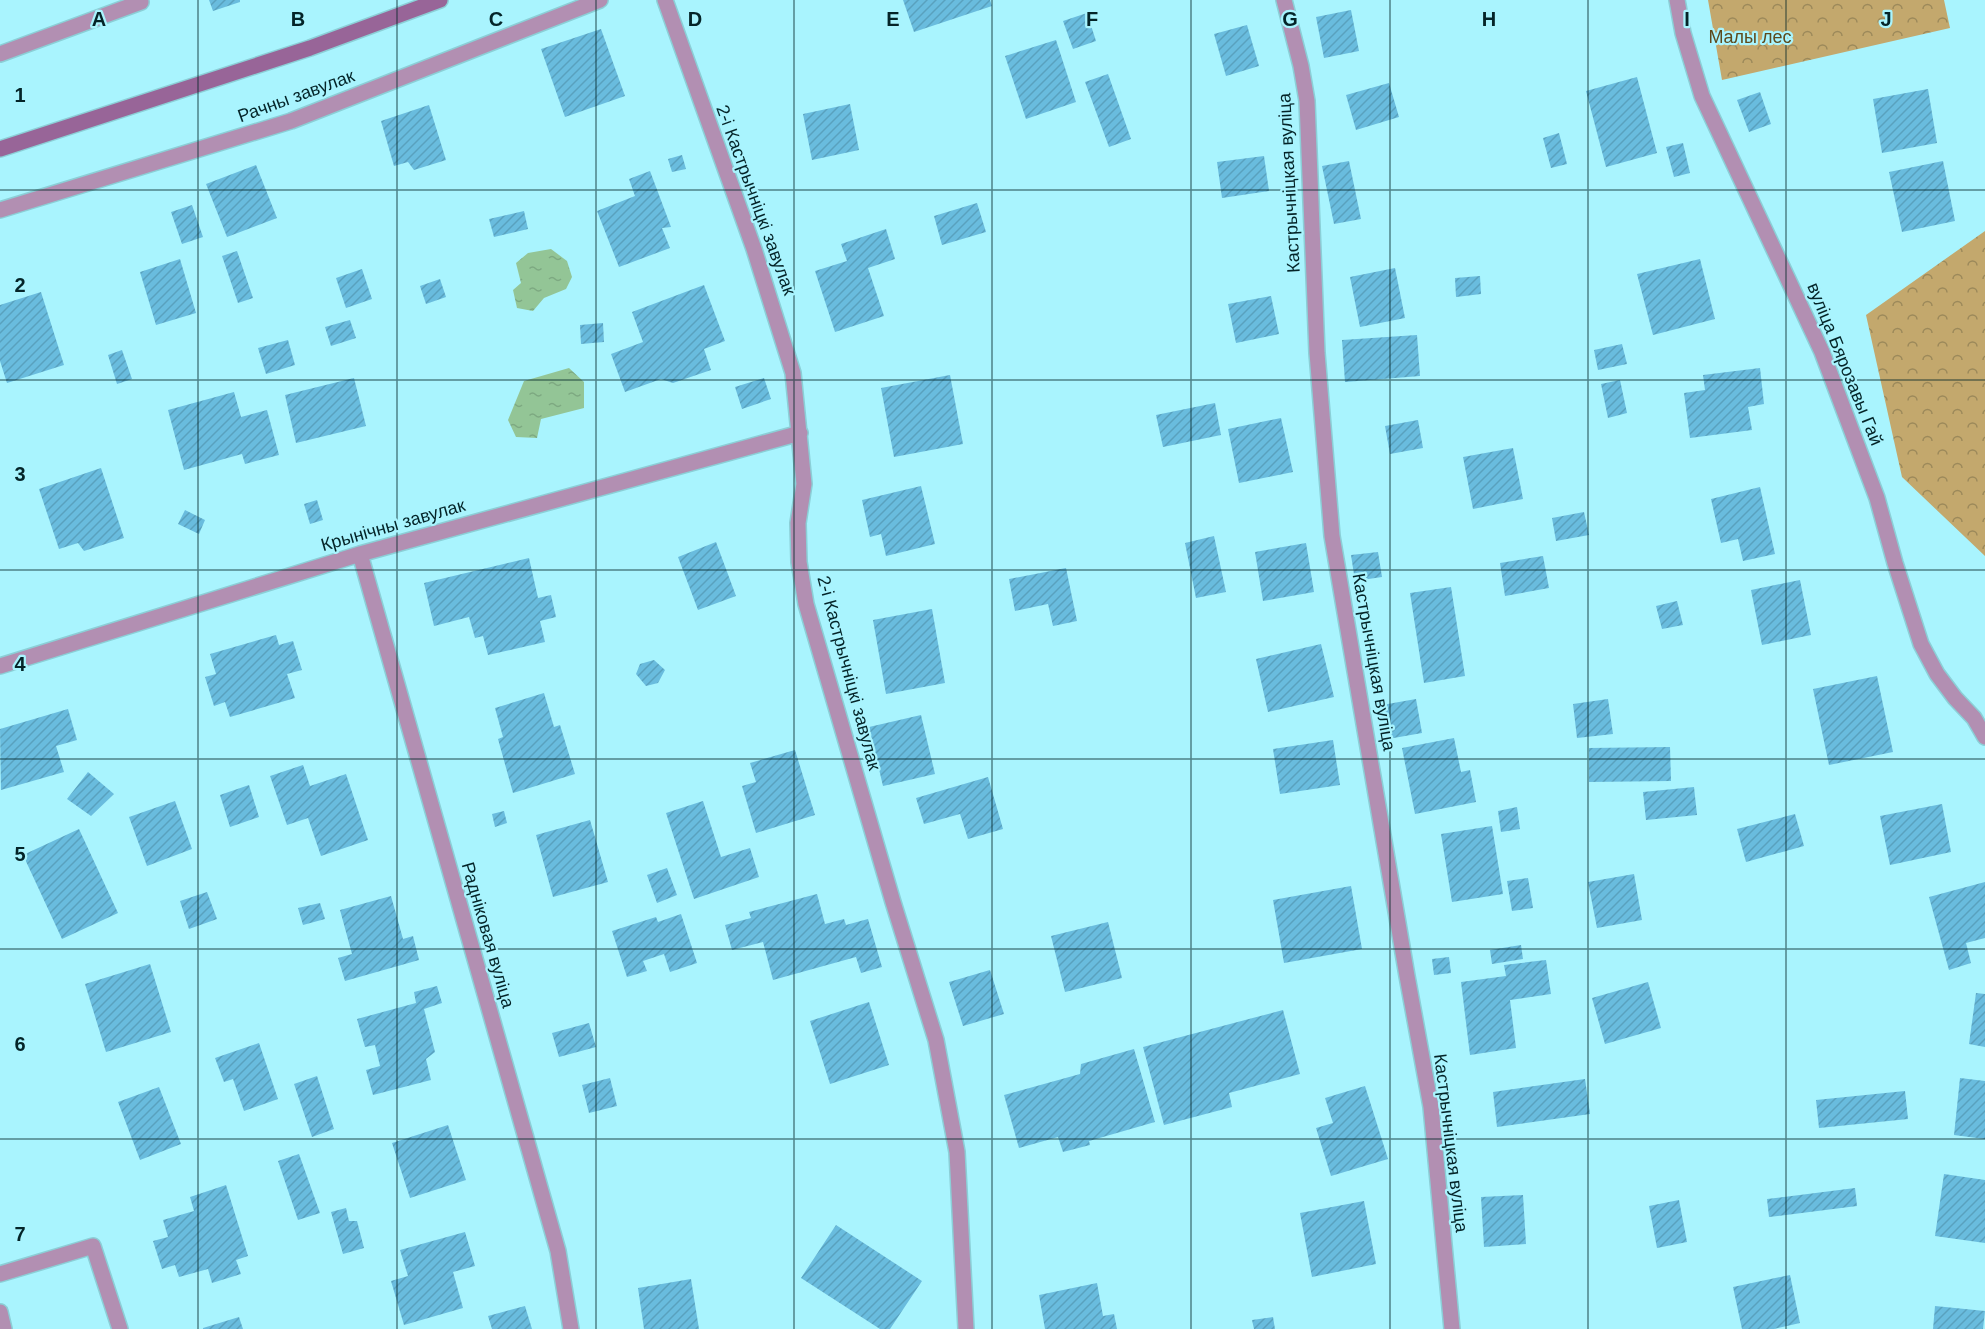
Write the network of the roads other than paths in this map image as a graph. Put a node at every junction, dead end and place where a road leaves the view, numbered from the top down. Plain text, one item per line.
1 (440, 0) edge
2 (600, 0) edge
3 (665, 0) edge
4 (1284, 0) edge
5 (1677, 0) edge
6 (141, 2) dead end
7 (0, 54) edge
8 (0, 149) edge
9 (0, 210) edge
10 (800, 434) junction
11 (360, 554) junction
12 (0, 666) edge
13 (1985, 737) edge
14 (0, 1274) edge
15 (0, 1312) edge
16 (4, 1329) edge
17 (120, 1329) edge
18 (571, 1329) edge
19 (966, 1329) edge
20 (1452, 1329) edge

1 - 8 main road
2 - 9 street, Рачны завулак
3 - 10 street, 2-і Кастрычніцкі завулак
4 - 20 street, Кастрычніцкая вуліца
5 - 13 street, вуліца Бярозавы Гай
6 - 7 street
10 - 11 street, Крынічны завулак
10 - 19 street, 2-і Кастрычніцкі завулак
11 - 12 street, Крынічны завулак
11 - 18 street, Радніковая вуліца
14 - 17 street
15 - 16 street

